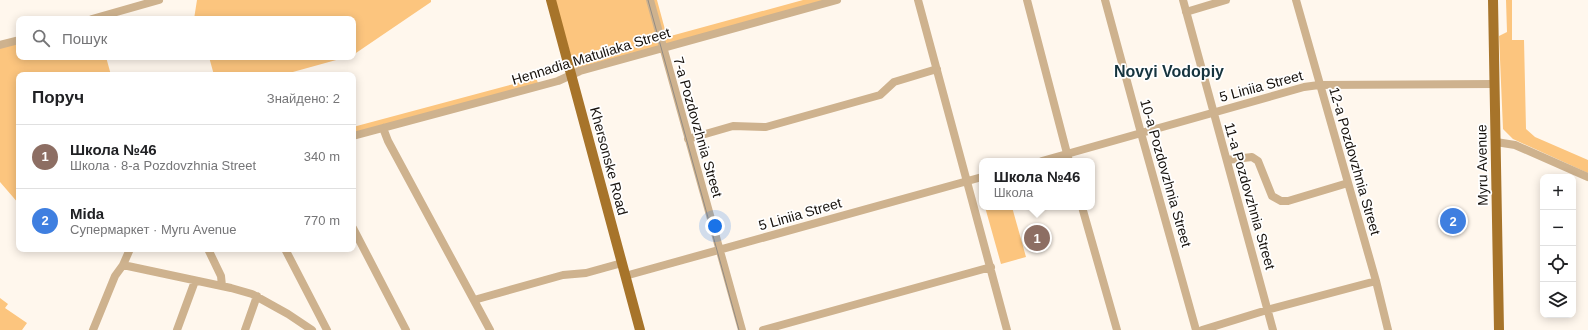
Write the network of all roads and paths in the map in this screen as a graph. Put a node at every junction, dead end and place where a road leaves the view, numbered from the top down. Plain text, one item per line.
1 (160, 0) edge
2 (551, 0) edge
3 (650, 0) edge
4 (837, 0) edge
5 (918, 0) edge
6 (1027, 0) edge
7 (1105, 0) edge
8 (1183, 0) edge
9 (1226, 0) edge
10 (1296, 0) edge
11 (1493, 0) edge
12 (1186, 12) junction
13 (103, 16) edge
14 (16, 41) edge
15 (0, 45) edge
16 (662, 47) junction
17 (937, 69) junction
18 (572, 75) junction
19 (1494, 84) junction
20 (1319, 85) junction
21 (1213, 112) junction
22 (383, 128) junction
23 (1141, 133) junction
24 (356, 135) edge
25 (688, 139) junction
26 (1496, 142) junction
27 (1068, 158) edge
28 (1227, 160) junction
29 (1588, 177) edge
30 (979, 178) edge
31 (967, 181) junction
32 (1348, 183) junction
33 (1083, 210) edge
34 (356, 234) edge
35 (720, 250) junction
36 (129, 252) edge
37 (209, 252) edge
38 (288, 252) edge
39 (622, 263) junction
40 (123, 265) junction
41 (991, 267) junction
42 (625, 276) junction
43 (195, 281) junction
44 (1376, 281) junction
45 (222, 286) junction
46 (257, 296) junction
47 (474, 300) junction
48 (1267, 310) junction
49 (93, 330) edge
50 (177, 330) edge
51 (245, 330) edge
52 (312, 330) edge
53 (327, 330) edge
54 (406, 330) edge
55 (490, 330) edge
56 (640, 330) edge
57 (742, 330) edge
58 (763, 330) edge
59 (1007, 330) edge
60 (1117, 330) edge
61 (1196, 330) edge
62 (1202, 330) edge
63 (1273, 330) edge
64 (1388, 330) edge
65 (1499, 330) edge

1 - 13 street
2 - 18 main road, Khersonske Road
3 - 16 street, 7-a Pozdovzhnia Street
4 - 16 street, Hennadia Matuliaka Street
5 - 17 street
6 - 27 street
7 - 23 street, 10-a Pozdovzhnia Street
8 - 12 street, 11-a Pozdovzhnia Street
9 - 12 street
10 - 20 street, 12-a Pozdovzhnia Street
11 - 19 main road, Myru Avenue
12 - 21 street, 11-a Pozdovzhnia Street
14 - 15 street
16 - 18 street, Hennadia Matuliaka Street
16 - 25 street, 7-a Pozdovzhnia Street
17 - 25 street
17 - 31 street
18 - 22 street, Hennadia Matuliaka Street
18 - 39 main road, Khersonske Road
19 - 20 street, 5 Liniia Street
19 - 26 main road, Myru Avenue
20 - 21 street, 5 Liniia Street
20 - 32 street, 12-a Pozdovzhnia Street
21 - 23 street, 5 Liniia Street
21 - 28 street, 11-a Pozdovzhnia Street
22 - 24 street, Hennadia Matuliaka Street
22 - 47 street
23 - 27 street, 5 Liniia Street
23 - 61 street, 10-a Pozdovzhnia Street
25 - 35 street, 7-a Pozdovzhnia Street
26 - 29 street
26 - 65 main road, Myru Avenue
28 - 32 street
28 - 48 street, 11-a Pozdovzhnia Street
30 - 31 street, 5 Liniia Street
31 - 35 street, 5 Liniia Street
31 - 41 street
32 - 44 street, 12-a Pozdovzhnia Street
33 - 60 street
34 - 54 street
35 - 42 street, 5 Liniia Street
35 - 57 street, 7-a Pozdovzhnia Street
36 - 40 street
37 - 45 street
38 - 53 street
39 - 42 main road, Khersonske Road
39 - 47 street
40 - 43 street
40 - 49 street
41 - 58 street
41 - 59 street
42 - 56 main road, Khersonske Road
43 - 45 street
43 - 50 street
44 - 48 street
44 - 64 street, 12-a Pozdovzhnia Street
45 - 46 street
46 - 51 street
46 - 52 street
47 - 55 street
48 - 62 street
48 - 63 street, 11-a Pozdovzhnia Street

